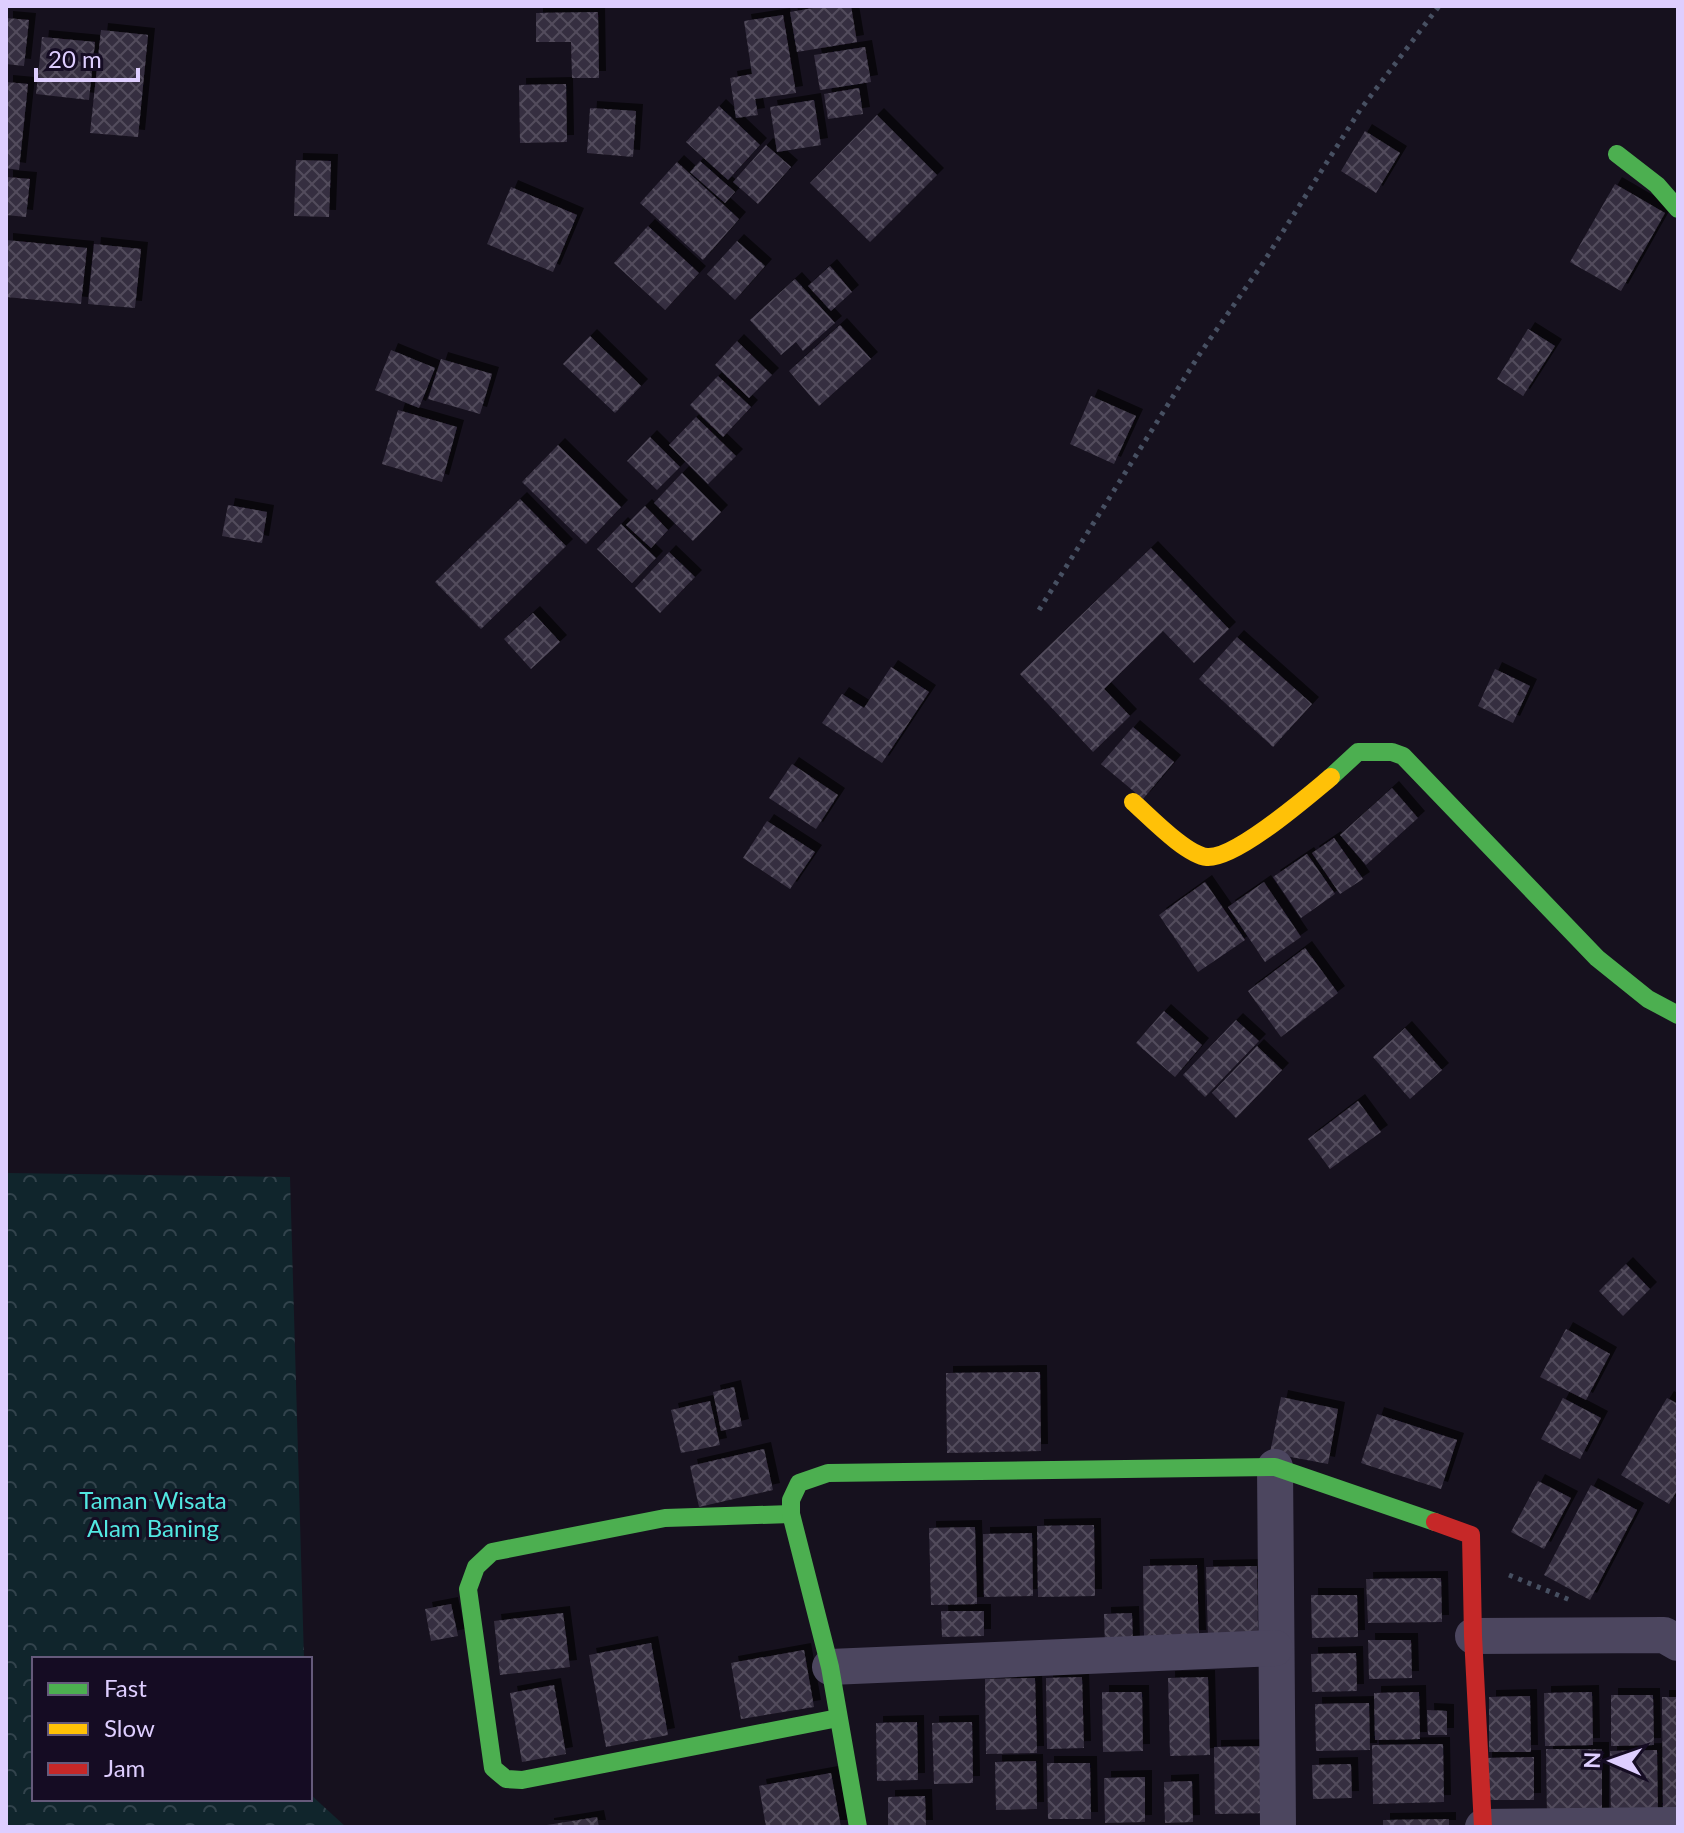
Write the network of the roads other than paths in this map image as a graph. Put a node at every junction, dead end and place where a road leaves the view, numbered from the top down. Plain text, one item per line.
1 (1617, 154) dead end
2 (1678, 209) edge
3 (1133, 802) dead end
4 (1678, 1015) edge
5 (1275, 1467) junction
6 (791, 1514) junction
7 (1473, 1636) junction
8 (1678, 1643) edge
9 (1275, 1648) junction
10 (830, 1667) junction
11 (838, 1718) junction
12 (1678, 1825) edge
13 (858, 1827) edge
14 (1278, 1827) edge
15 (1483, 1827) edge

1 - 2 street
3 - 4 street
5 - 6 street
5 - 7 street
5 - 9 street
6 - 10 street
6 - 11 street
7 - 8 street
7 - 15 street
9 - 10 street
9 - 14 street
10 - 11 street
11 - 13 street
12 - 15 street

